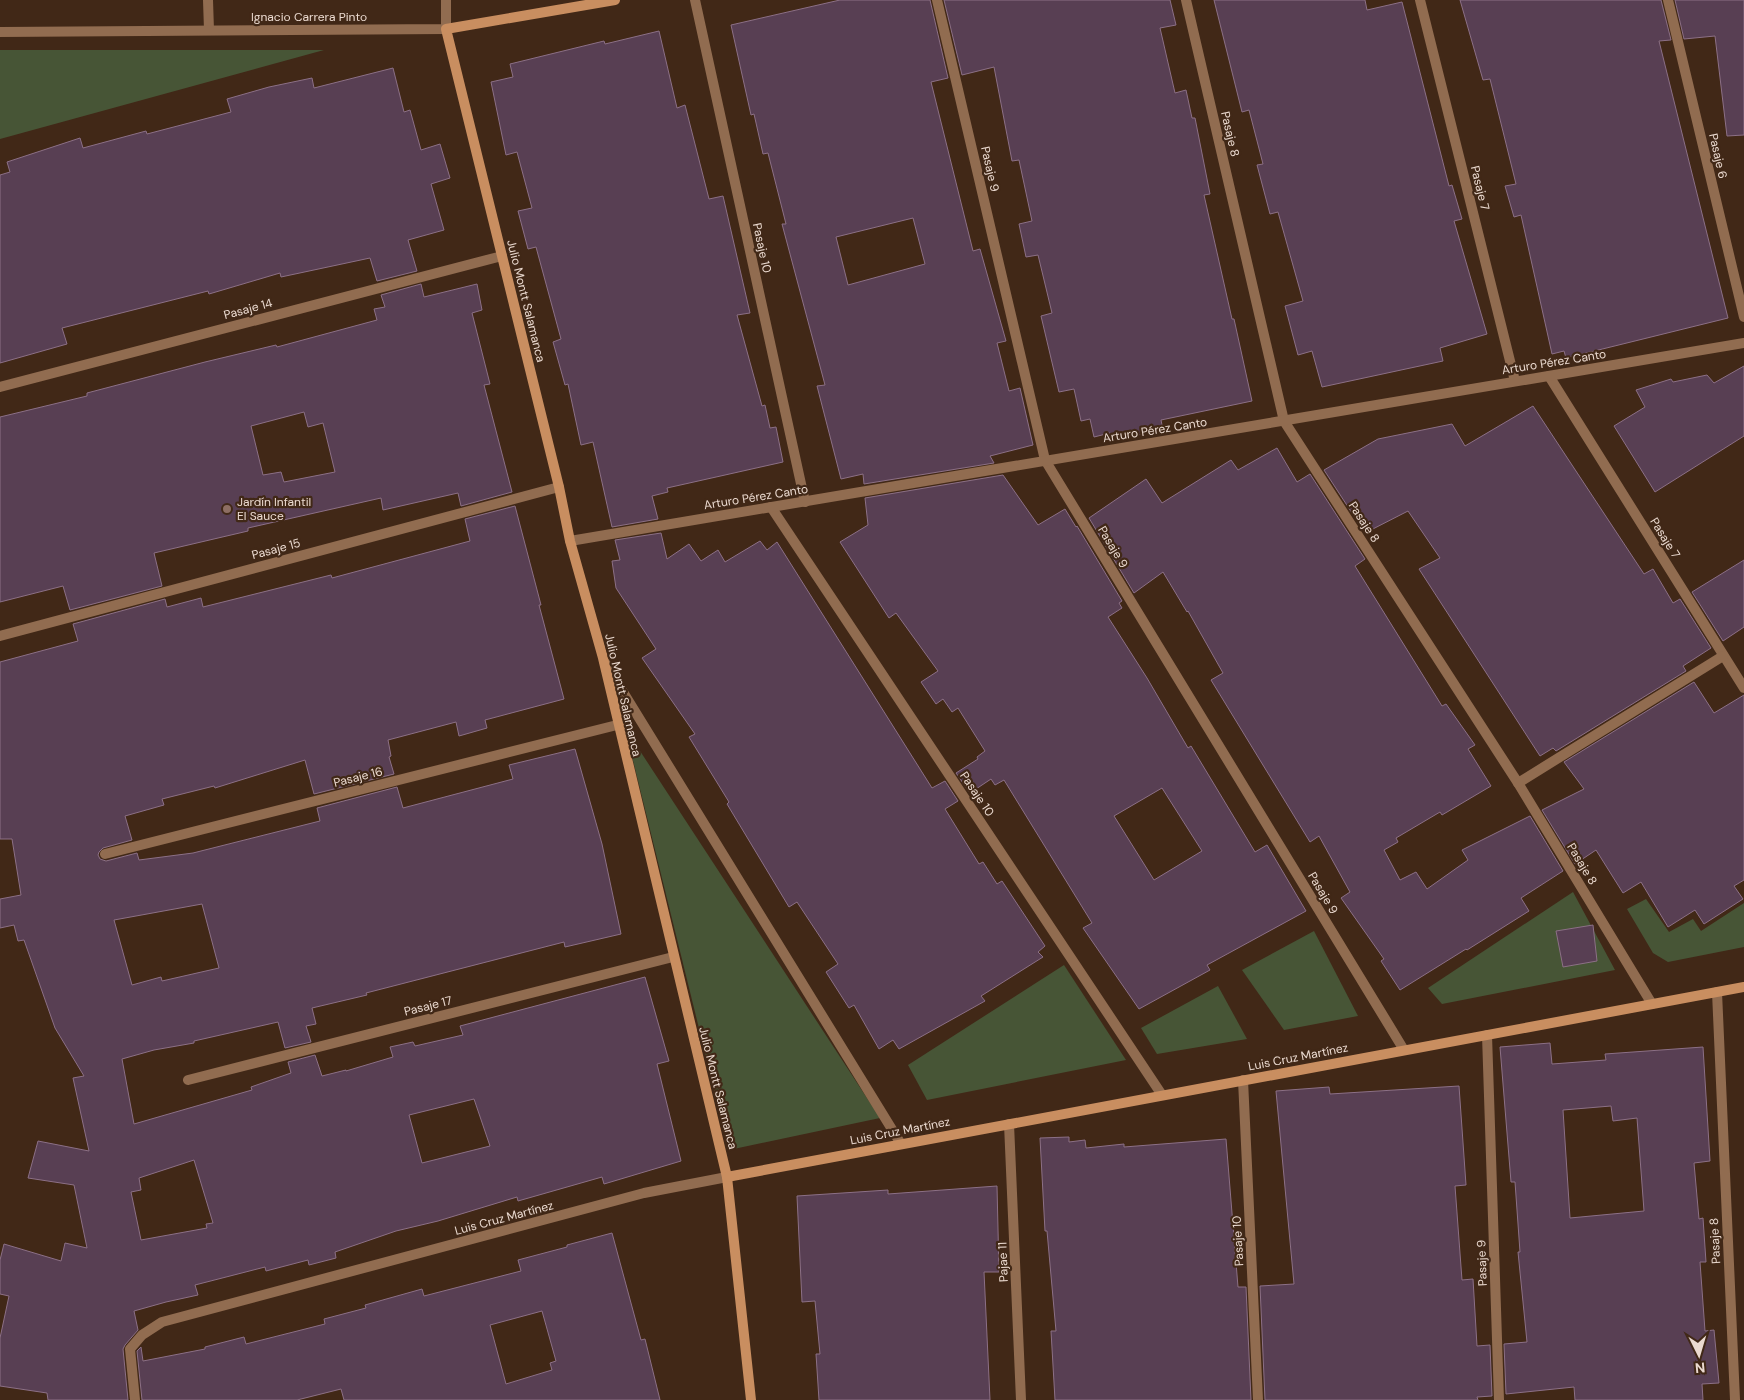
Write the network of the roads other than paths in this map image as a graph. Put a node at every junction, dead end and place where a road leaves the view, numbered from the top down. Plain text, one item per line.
1 (208, 0) edge
2 (446, 0) edge
3 (615, 0) edge
4 (695, 0) edge
5 (937, 0) edge
6 (1186, 0) edge
7 (1420, 0) edge
8 (1668, 0) edge
9 (446, 29) junction
10 (209, 30) junction
11 (0, 32) edge
12 (502, 256) junction
13 (1744, 317) edge
14 (1744, 343) edge
15 (1549, 376) junction
16 (1515, 381) junction
17 (0, 386) edge
18 (1284, 421) junction
19 (1045, 460) junction
20 (559, 487) junction
21 (805, 502) junction
22 (771, 507) junction
23 (570, 541) junction
24 (0, 636) edge
25 (1723, 656) junction
26 (603, 658) junction
27 (1744, 688) edge
28 (617, 724) junction
29 (1518, 783) junction
30 (105, 854) dead end
31 (673, 957) junction
32 (1744, 987) edge
33 (1717, 992) junction
34 (1652, 1004) junction
35 (1487, 1035) junction
36 (1404, 1050) junction
37 (188, 1080) dead end
38 (1243, 1080) junction
39 (1162, 1095) junction
40 (1010, 1124) junction
41 (901, 1144) junction
42 (727, 1177) junction
43 (135, 1400) edge
44 (751, 1400) edge
45 (1021, 1400) edge
46 (1258, 1400) edge
47 (1500, 1400) edge
48 (1735, 1400) edge

1 - 10 street
2 - 9 street, Julio Montt Salamanca
3 - 9 street, Ignacio Carrera Pinto
4 - 21 street, Pasaje 10
5 - 19 street, Pasaje 9
6 - 18 street, Pasaje 8
7 - 16 street, Pasaje 7
8 - 13 street, Pasaje 6
9 - 10 street, Ignacio Carrera Pinto
9 - 12 street, Julio Montt Salamanca
10 - 11 street, Ignacio Carrera Pinto
12 - 17 street, Pasaje 14
12 - 20 street, Julio Montt Salamanca
14 - 15 street, Arturo Pérez Canto
15 - 16 street, Arturo Pérez Canto
15 - 25 street, Pasaje 7
16 - 18 street, Arturo Pérez Canto
18 - 19 street, Arturo Pérez Canto
18 - 29 street, Pasaje 8
19 - 21 street, Arturo Pérez Canto
19 - 36 street, Pasaje 9
20 - 23 street, Julio Montt Salamanca
20 - 24 street, Pasaje 15
21 - 22 street, Arturo Pérez Canto
22 - 23 street, Arturo Pérez Canto
22 - 39 street, Pasaje 10
23 - 26 street, Julio Montt Salamanca
25 - 27 street, Pasaje 7
25 - 29 street
26 - 28 street, Julio Montt Salamanca
26 - 41 street
28 - 30 street, Pasaje 16
28 - 31 street, Julio Montt Salamanca
29 - 34 street, Pasaje 8
31 - 37 street, Pasaje 17
31 - 42 street, Julio Montt Salamanca
32 - 33 street, Luis Cruz Martínez
33 - 34 street, Luis Cruz Martínez
33 - 48 street, Pasaje 8
34 - 35 street, Luis Cruz Martínez
35 - 36 street, Luis Cruz Martínez
35 - 47 street, Pasaje 9
36 - 38 street, Luis Cruz Martínez
38 - 39 street, Luis Cruz Martínez
38 - 46 street, Pasaje 10
39 - 40 street, Luis Cruz Martínez
40 - 41 street, Luis Cruz Martínez
40 - 45 street, Pajae 11
41 - 42 street, Luis Cruz Martínez
42 - 43 street, Luis Cruz Martínez
42 - 44 street, Julio Montt Salamanca

